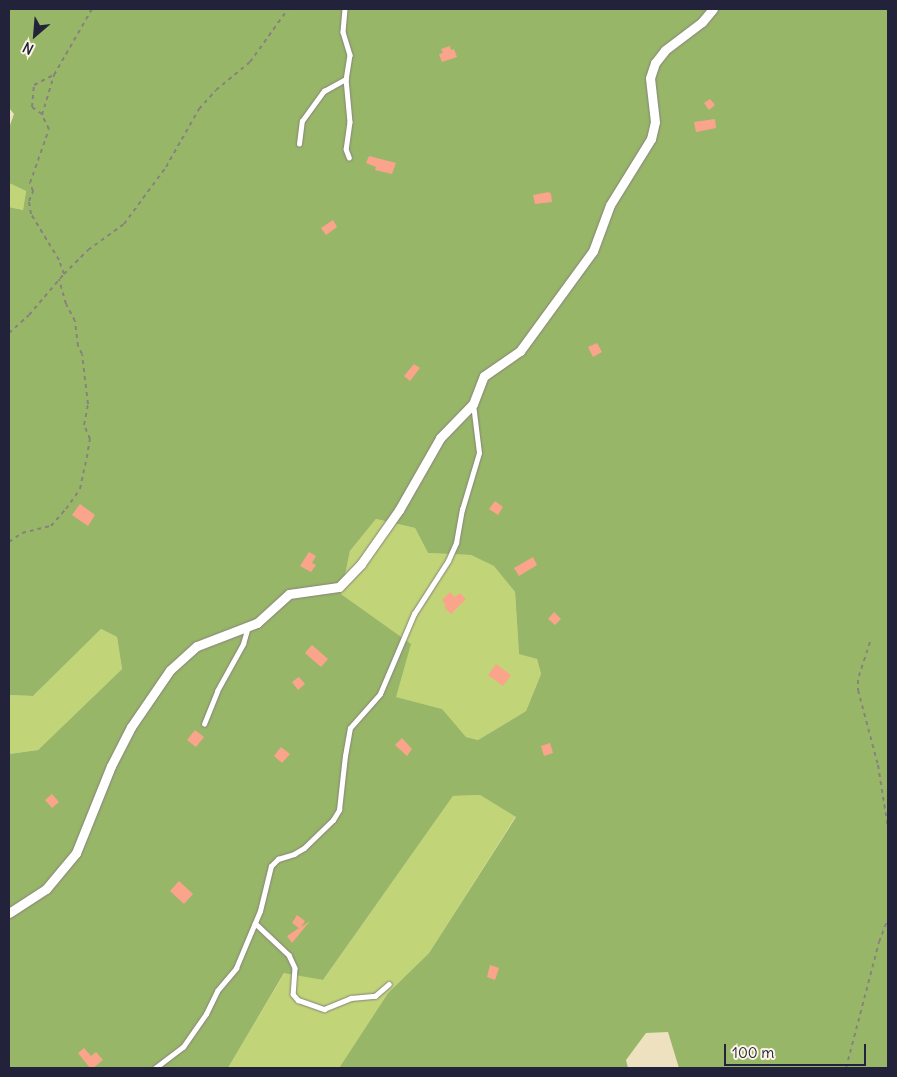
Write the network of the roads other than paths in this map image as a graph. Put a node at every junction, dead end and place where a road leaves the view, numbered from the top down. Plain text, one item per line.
1 (345, 9) edge
2 (713, 9) edge
3 (346, 79) junction
4 (299, 144) dead end
5 (349, 156) dead end
6 (473, 404) junction
7 (248, 627) junction
8 (204, 724) dead end
9 (9, 912) edge
10 (255, 923) junction
11 (389, 984) dead end
12 (156, 1068) edge

1 - 3 lane
2 - 6 street
3 - 4 lane
3 - 5 lane
6 - 7 street
6 - 10 lane
7 - 8 lane
7 - 9 street
10 - 11 lane
10 - 12 lane

